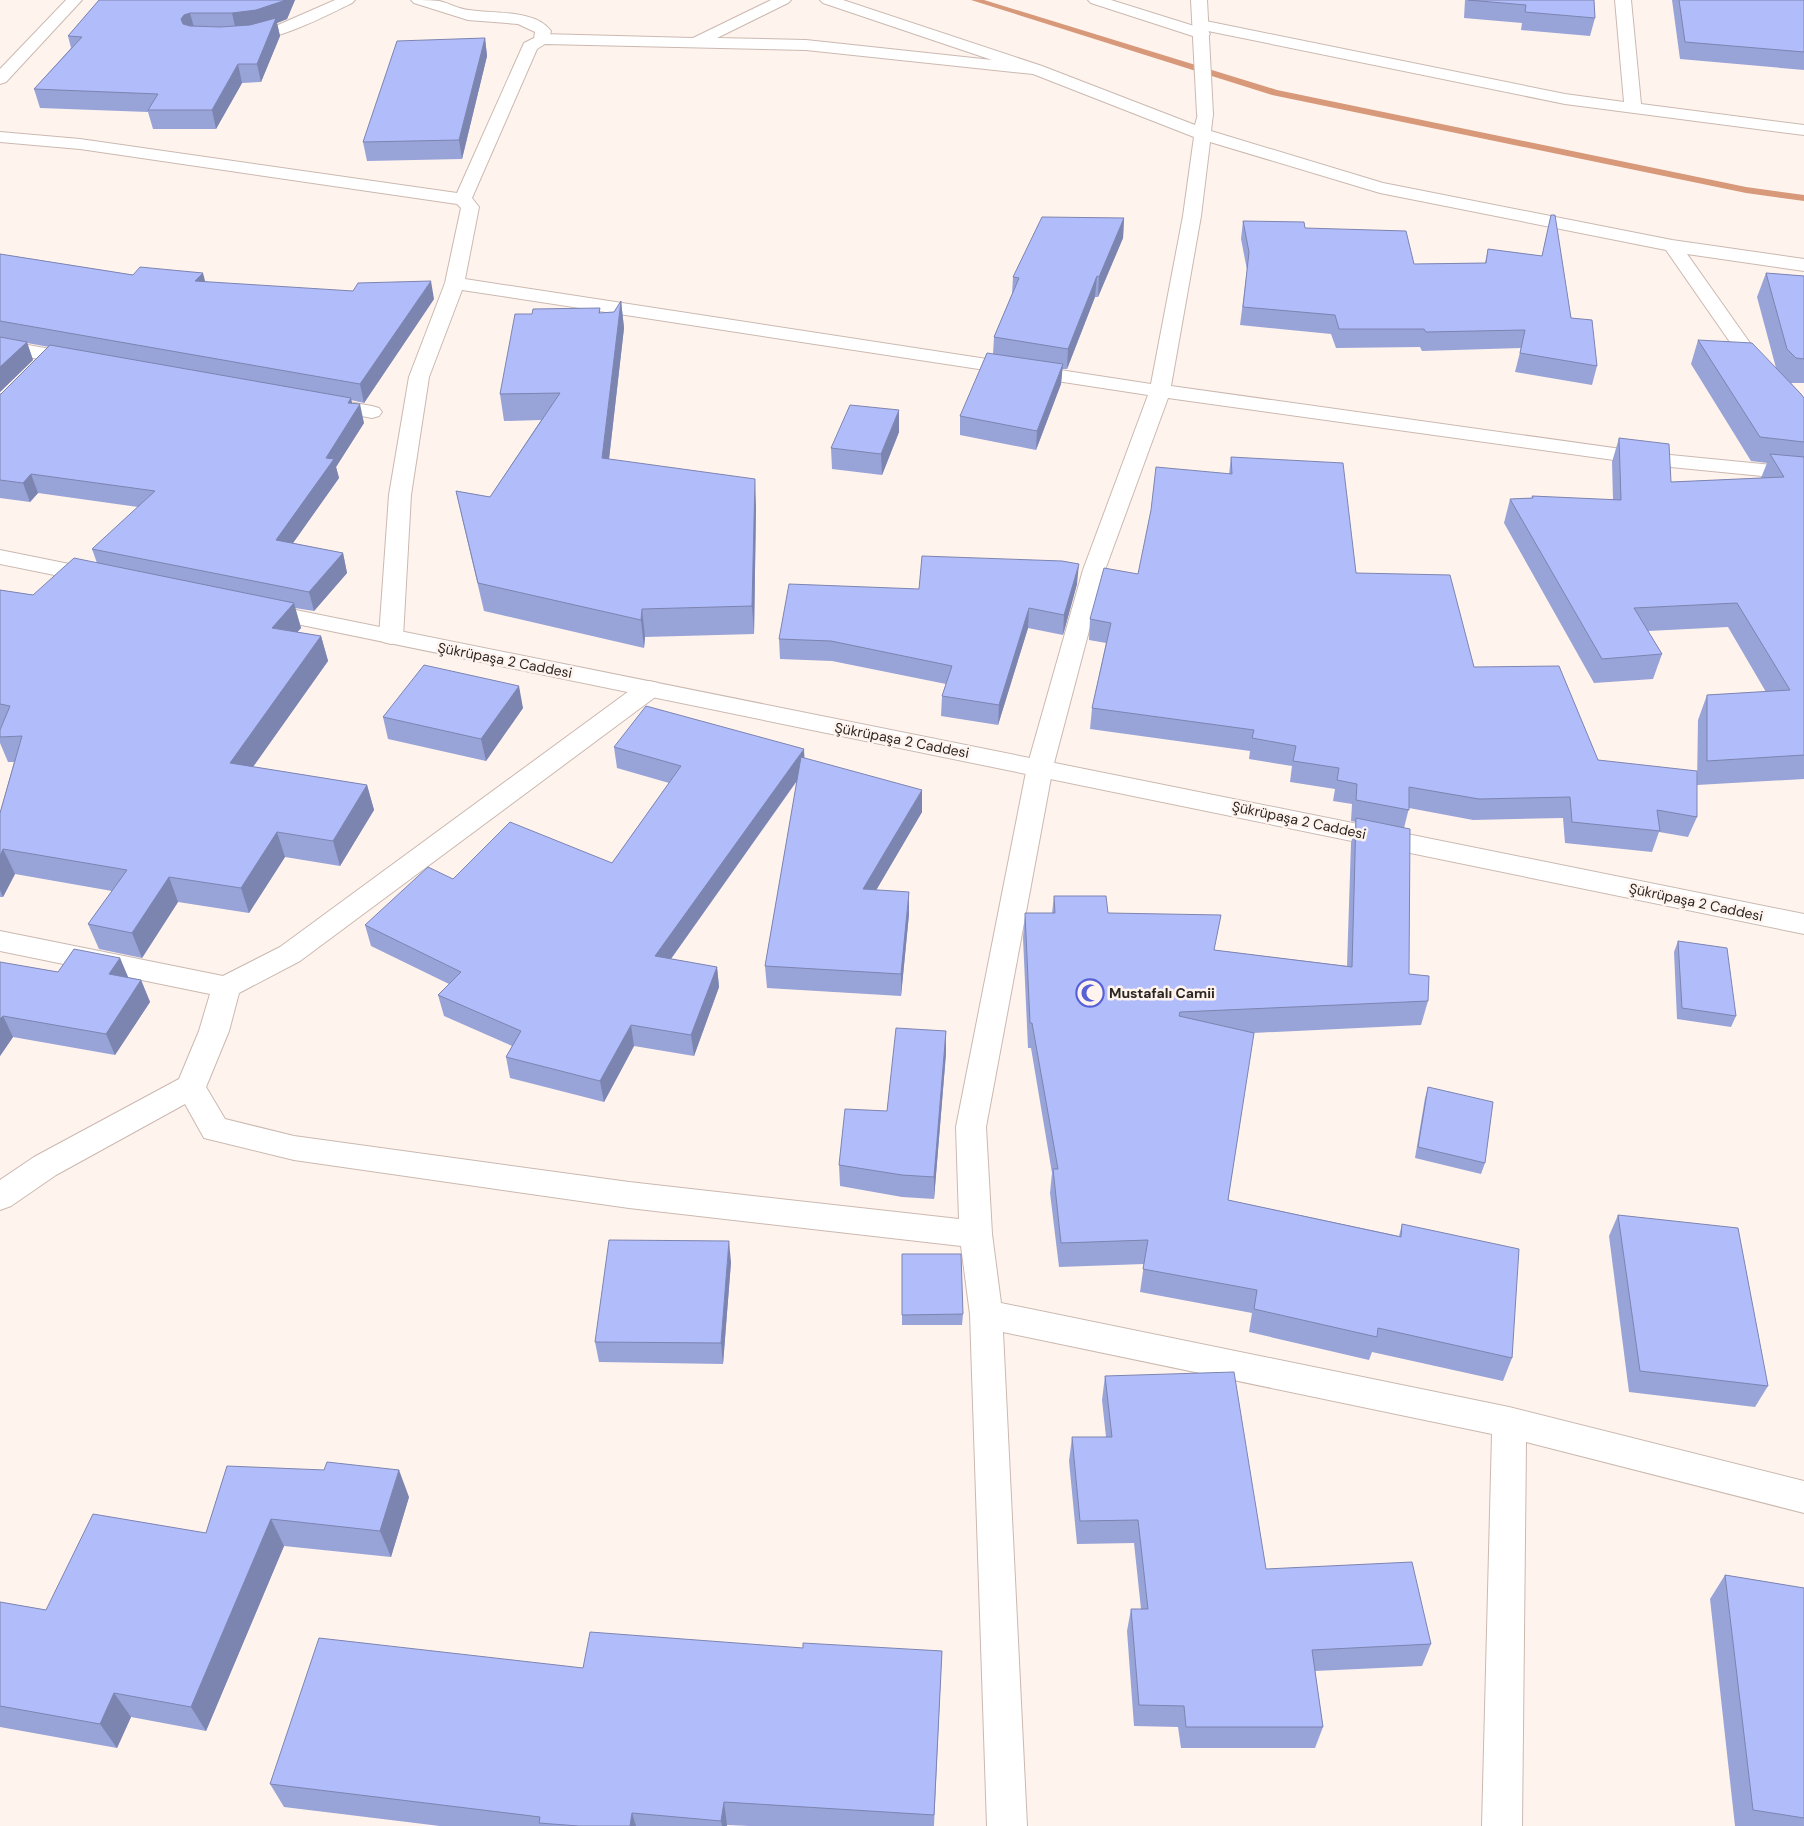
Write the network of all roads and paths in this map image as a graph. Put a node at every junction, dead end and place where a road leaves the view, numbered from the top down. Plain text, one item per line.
1 (74, 0) edge
2 (347, 0) edge
3 (419, 0) edge
4 (783, 0) edge
5 (828, 0) edge
6 (1096, 0) edge
7 (1199, 0) edge
8 (1623, 0) edge
9 (1202, 35) junction
10 (227, 38) edge
11 (542, 39) junction
12 (696, 43) junction
13 (1036, 69) junction
14 (0, 79) edge
15 (1633, 108) junction
16 (1203, 124) junction
17 (1804, 130) edge
18 (0, 136) edge
19 (463, 199) junction
20 (1672, 246) junction
21 (1804, 265) edge
22 (455, 283) junction
23 (0, 346) edge
24 (52, 355) junction
25 (100, 364) edge
26 (32, 375) edge
27 (1160, 391) junction
28 (304, 400) edge
29 (372, 412) dead end
30 (1804, 415) edge
31 (1804, 474) edge
32 (0, 557) edge
33 (117, 581) edge
34 (234, 605) edge
35 (391, 637) junction
36 (649, 689) junction
37 (1040, 767) junction
38 (1804, 924) edge
39 (0, 941) edge
40 (226, 987) junction
41 (191, 1087) junction
42 (0, 1197) edge
43 (976, 1234) junction
44 (986, 1314) junction
45 (1509, 1422) junction
46 (1804, 1497) edge
47 (1007, 1826) edge
48 (1502, 1826) edge

1 - 14 street
2 - 10 street
3 - 11 street
4 - 12 street
5 - 13 street
6 - 9 street
7 - 9 street
8 - 15 street
9 - 15 street
9 - 16 street
11 - 12 street
11 - 19 street
12 - 13 street
13 - 16 street
15 - 17 street
16 - 20 street
16 - 27 street
18 - 19 street
19 - 22 street
20 - 21 street
20 - 30 street
22 - 27 street
22 - 35 street
23 - 24 street
24 - 25 street
24 - 26 street
27 - 31 street
27 - 37 street
28 - 29 street
32 - 33 street
34 - 35 street, Şükrüpaşa 2 Caddesi
35 - 36 street, Şükrüpaşa 2 Caddesi
36 - 37 street, Şükrüpaşa 2 Caddesi
36 - 40 street
37 - 38 street, Şükrüpaşa 2 Caddesi
37 - 43 street
39 - 40 street
40 - 41 street
41 - 42 street
41 - 43 street
43 - 44 street
44 - 45 street
44 - 47 street
45 - 46 street
45 - 48 street

